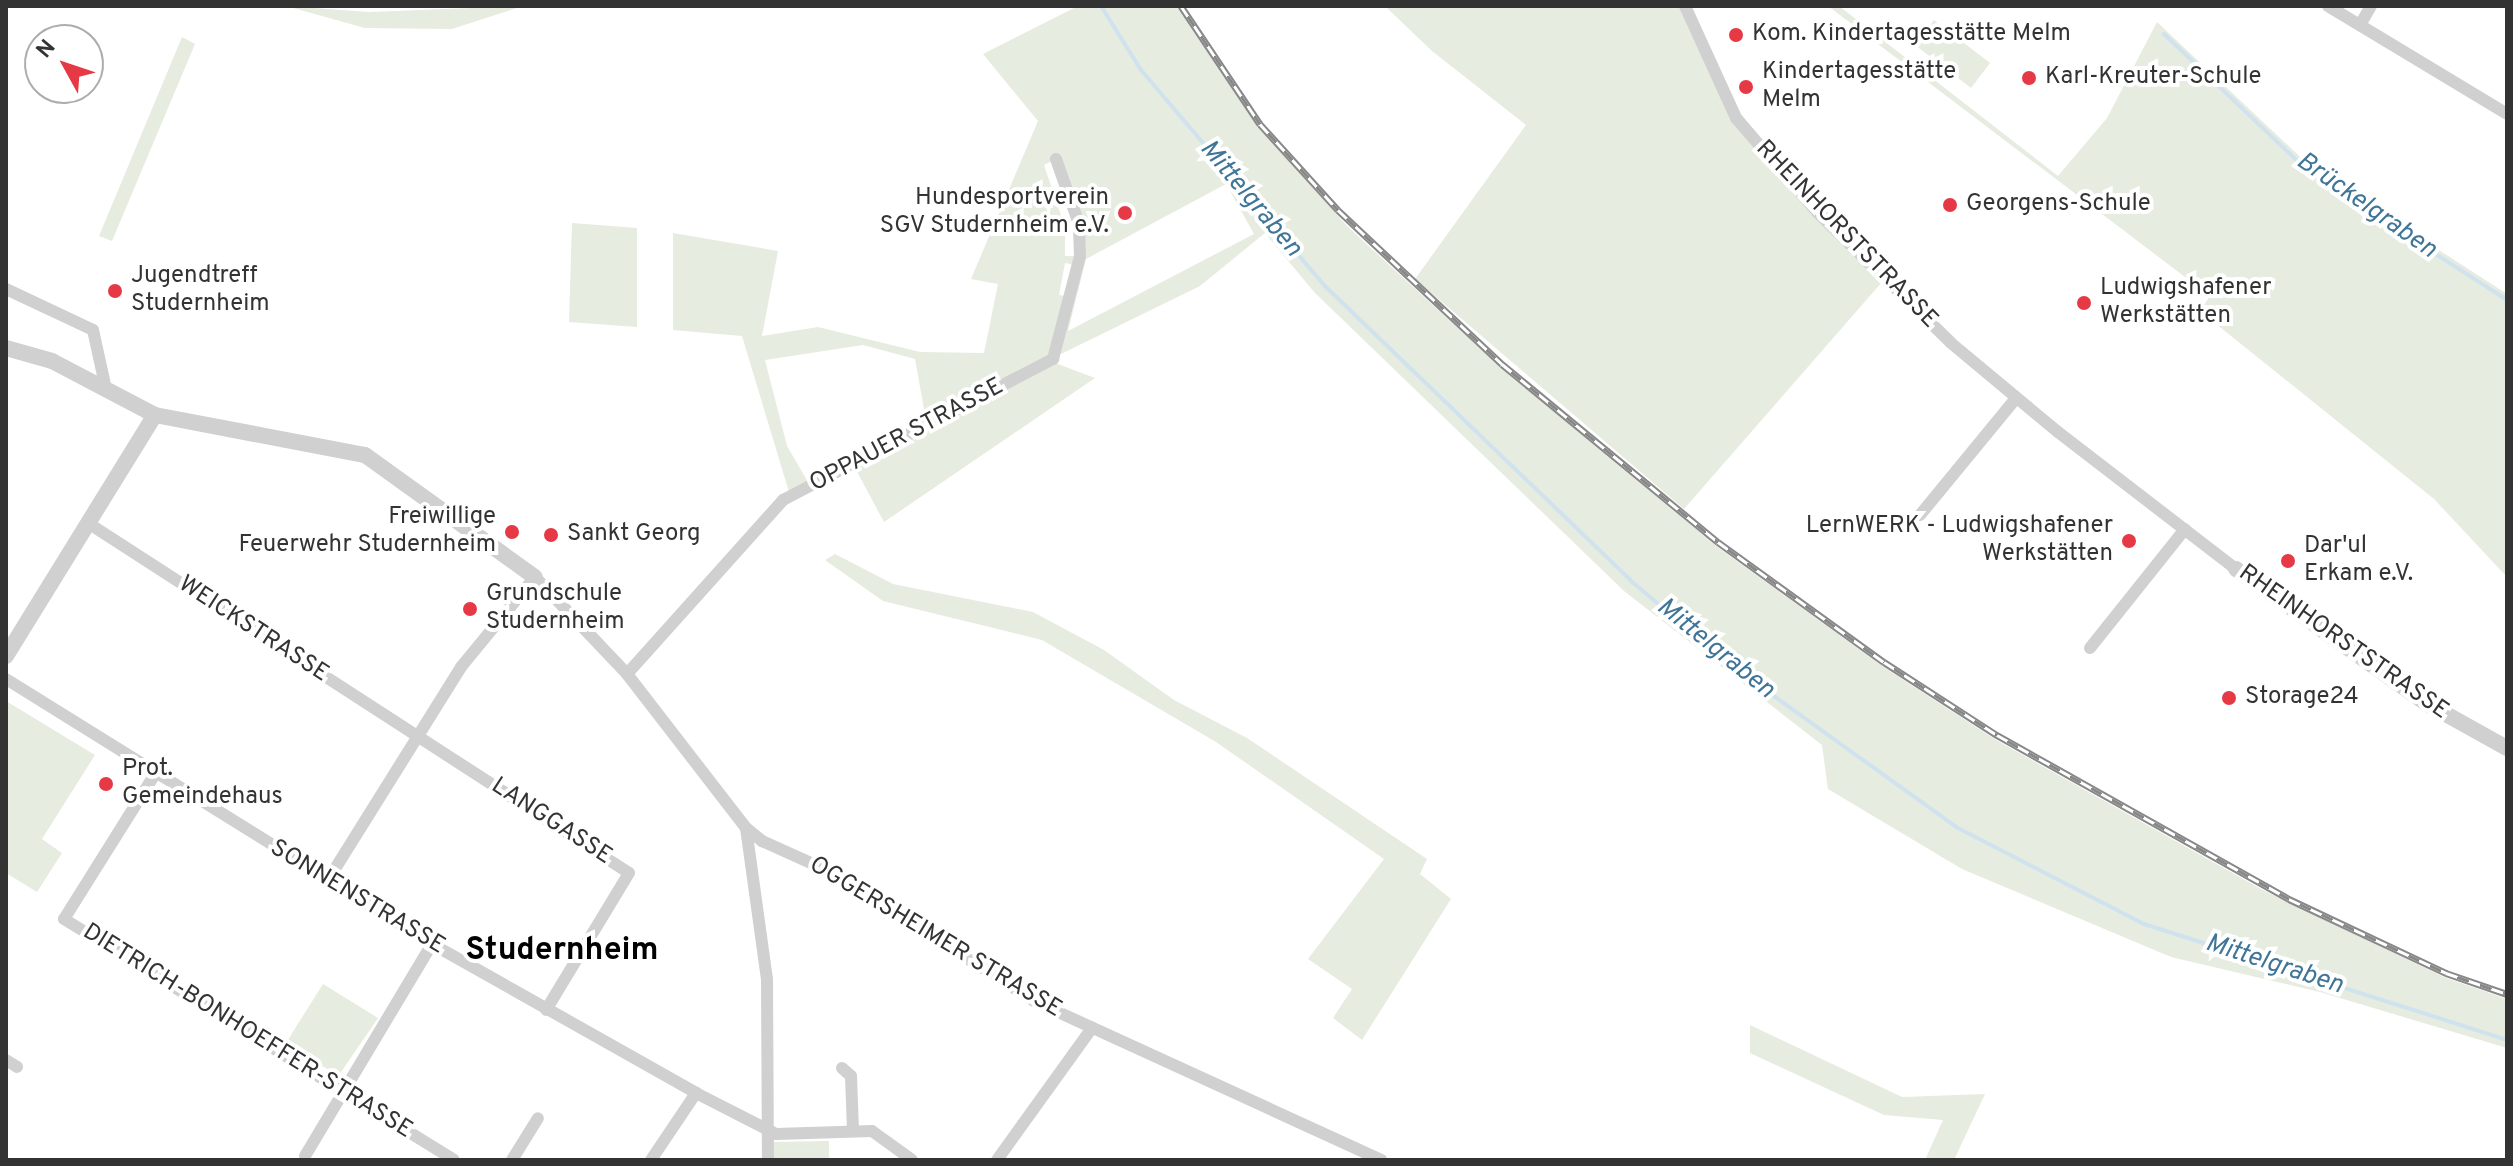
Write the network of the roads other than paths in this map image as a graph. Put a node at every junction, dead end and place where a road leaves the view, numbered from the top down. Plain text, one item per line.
1 (1685, 6) edge
2 (2328, 6) edge
3 (2371, 6) edge
4 (2360, 25) junction
5 (2507, 114) edge
6 (1056, 159) dead end
7 (6, 289) edge
8 (6, 348) edge
9 (106, 389) junction
10 (2016, 398) junction
11 (155, 415) junction
12 (1920, 515) dead end
13 (88, 523) junction
14 (2185, 529) junction
15 (2236, 569) joint
16 (535, 577) junction
17 (2090, 648) dead end
18 (6, 656) edge
19 (627, 674) junction
20 (6, 679) edge
21 (418, 736) junction
22 (2507, 748) edge
23 (155, 774) junction
24 (746, 828) junction
25 (328, 880) junction
26 (432, 944) junction
27 (546, 1010) junction
28 (1092, 1028) junction
29 (842, 1068) dead end
30 (343, 1092) junction
31 (696, 1093) junction
32 (538, 1118) dead end
33 (769, 1131) junction
34 (853, 1131) junction
35 (305, 1156) dead end
36 (1365, 1157) edge
37 (454, 1160) edge
38 (512, 1160) edge
39 (651, 1160) edge
40 (768, 1160) edge
41 (912, 1160) edge
42 (997, 1160) edge
43 (1381, 1160) edge

1 - 10 street, RHEINHORSTSTRASSE
2 - 4 street
3 - 4 street
4 - 5 street
6 - 19 street, OPPAUER STRASSE
7 - 9 street
8 - 9 street
9 - 11 street
10 - 12 street
10 - 14 street, RHEINHORSTSTRASSE
11 - 13 street
11 - 16 street
13 - 18 street
13 - 21 street, WEICKSTRASSE
14 - 15 street, RHEINHORSTSTRASSE
14 - 17 street
15 - 22 street, RHEINHORSTSTRASSE
16 - 19 street, OGGERSHEIMER STRASSE
16 - 21 street
19 - 24 street, OGGERSHEIMER STRASSE
20 - 23 street, SONNENSTRASSE
21 - 25 street
21 - 27 street, LANGGASSE
23 - 25 street, SONNENSTRASSE
23 - 30 street, DIETRICH-BONHOEFFER-STRASSE
24 - 28 street, OGGERSHEIMER STRASSE
24 - 33 street
25 - 26 street, SONNENSTRASSE
26 - 27 street, SONNENSTRASSE
26 - 30 street
27 - 31 street, SONNENSTRASSE
28 - 36 street, OGGERSHEIMER STRASSE
28 - 42 street
29 - 34 street
30 - 35 street
30 - 37 street, DIETRICH-BONHOEFFER-STRASSE
31 - 33 street, SONNENSTRASSE
31 - 39 street
32 - 38 street
33 - 34 street, SONNENSTRASSE
33 - 40 street
34 - 41 street, SONNENSTRASSE
36 - 43 street, OGGERSHEIMER STRASSE

